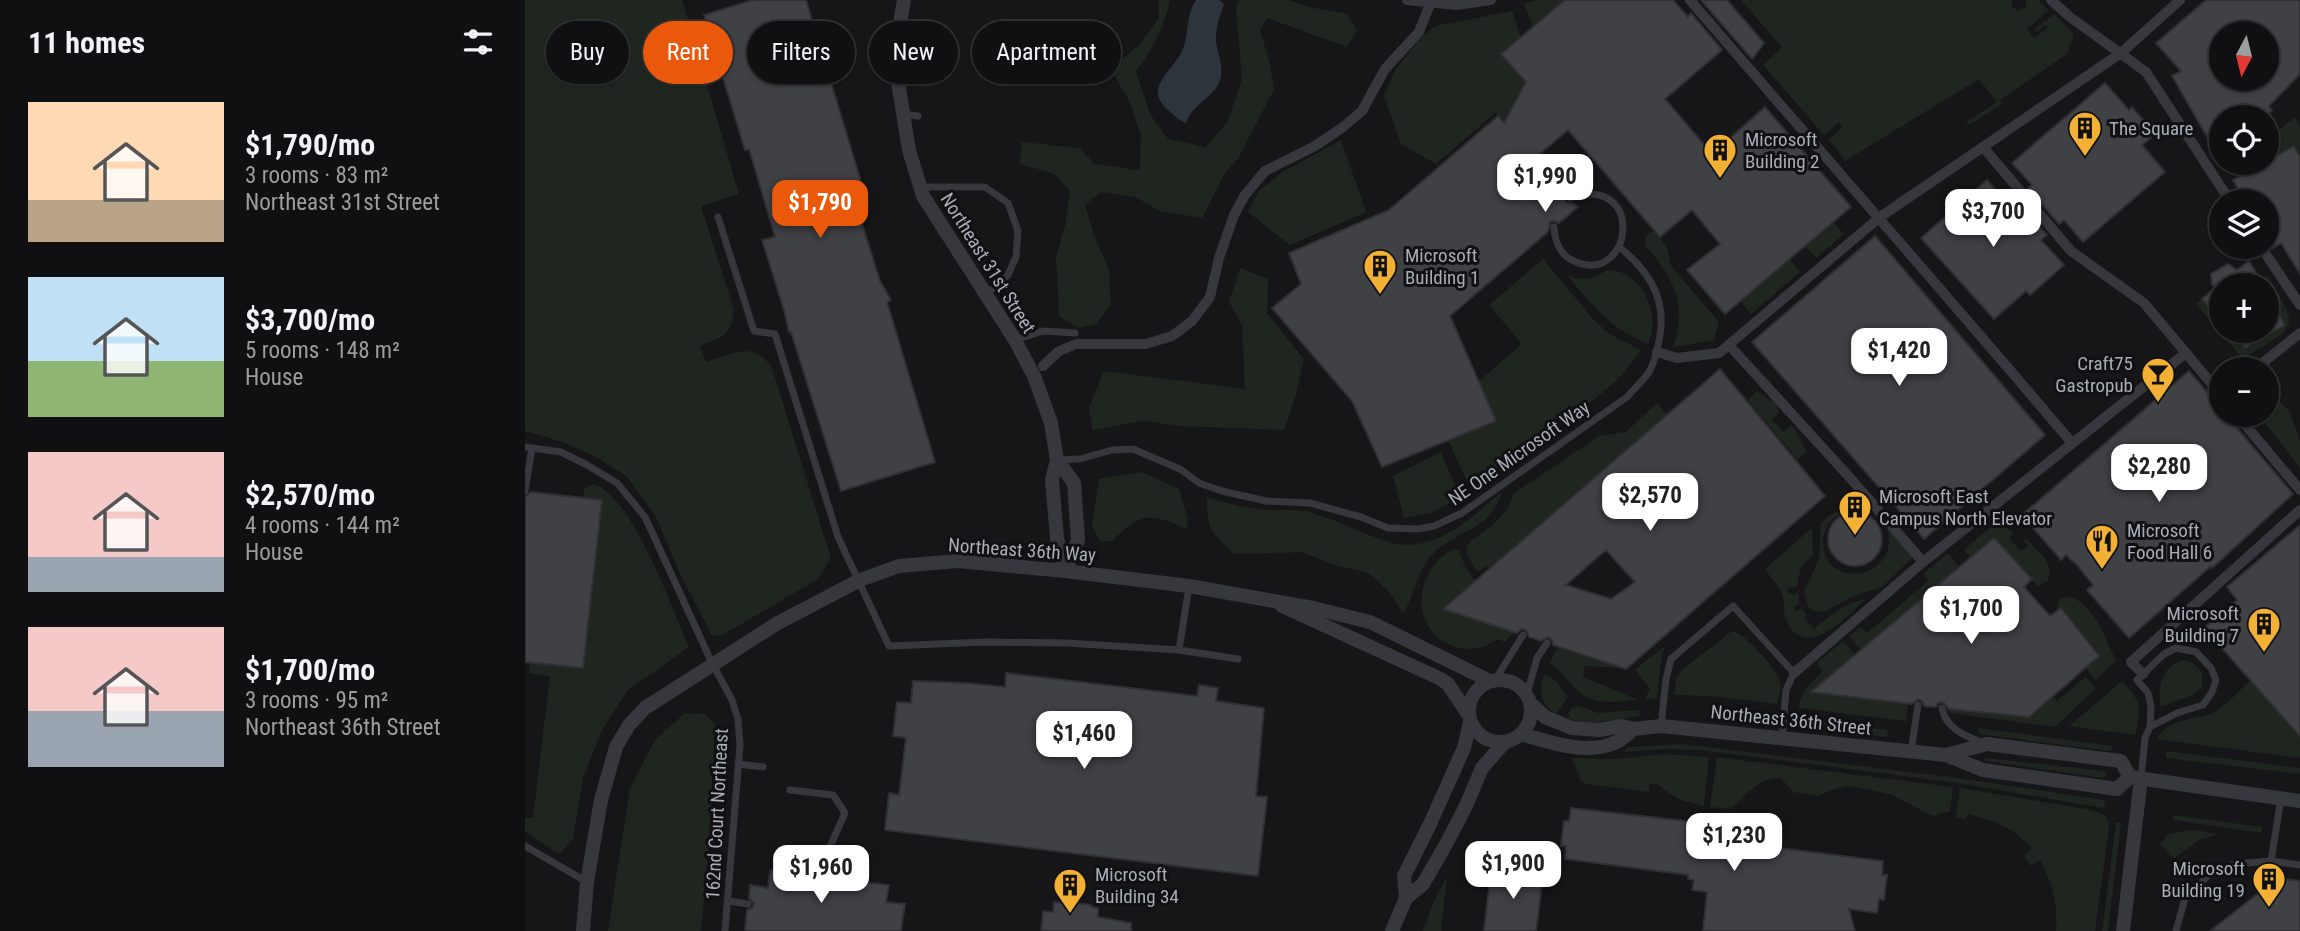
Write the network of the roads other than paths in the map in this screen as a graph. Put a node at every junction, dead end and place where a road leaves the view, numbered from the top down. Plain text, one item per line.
1 (904, 0) edge
2 (1407, 0) edge
3 (1490, 0) edge
4 (1690, 0) edge
5 (2051, 0) edge
6 (2181, 0) edge
7 (1430, 4) junction
8 (2121, 53) junction
9 (1983, 147) junction
10 (920, 187) junction
11 (2221, 189) edge
12 (1570, 198) dead end
13 (718, 217) dead end
14 (1880, 217) junction
15 (1554, 227) dead end
16 (1619, 247) junction
17 (2268, 259) edge
18 (986, 295) junction
19 (2300, 305) edge
20 (1075, 333) dead end
21 (2300, 333) edge
22 (1016, 340) junction
23 (1729, 345) junction
24 (1657, 352) junction
25 (2186, 353) junction
26 (2270, 357) edge
27 (1043, 366) dead end
28 (2209, 381) edge
29 (2248, 427) edge
30 (2072, 443) junction
31 (528, 447) edge
32 (1057, 460) junction
33 (2300, 490) edge
34 (525, 491) edge
35 (2300, 510) edge
36 (1923, 562) junction
37 (1065, 570) junction
38 (860, 580) junction
39 (1189, 586) junction
40 (1268, 598) junction
41 (1523, 635) dead end
42 (1547, 643) dead end
43 (1179, 650) junction
44 (1238, 659) dead end
45 (712, 663) junction
46 (1794, 673) junction
47 (2143, 674) junction
48 (1492, 680) junction
49 (1529, 699) junction
50 (1918, 705) dead end
51 (1943, 708) dead end
52 (1469, 718) junction
53 (1661, 726) junction
54 (2150, 727) junction
55 (1633, 729) junction
56 (1521, 734) junction
57 (1782, 738) junction
58 (1505, 742) junction
59 (1987, 744) junction
60 (1911, 752) junction
61 (1946, 755) junction
62 (738, 764) junction
63 (763, 766) dead end
64 (2135, 777) junction
65 (790, 790) dead end
66 (2281, 798) junction
67 (2300, 801) edge
68 (525, 846) edge
69 (829, 849) dead end
70 (2271, 861) junction
71 (2300, 865) edge
72 (587, 882) junction
73 (1406, 898) junction
74 (728, 901) junction
75 (748, 904) dead end
76 (583, 931) edge
77 (725, 931) edge
78 (1392, 931) edge
79 (2123, 931) edge
80 (2176, 931) edge

1 - 10 street, Northeast 31st Street
2 - 7 street
3 - 7 street
4 - 14 street
5 - 8 street
6 - 8 street
7 - 27 street
8 - 9 street
8 - 11 street
9 - 14 street
9 - 25 street
10 - 18 street, Northeast 31st Street
10 - 18 lane
12 - 16 lane
13 - 38 lane
14 - 23 street
14 - 30 street
15 - 16 lane
16 - 24 lane, NE One Microsoft Way
17 - 19 street
18 - 22 street, Northeast 31st Street
20 - 22 lane
21 - 26 street
22 - 32 street, Northeast 31st Street
23 - 24 street
23 - 36 street
24 - 32 lane, NE One Microsoft Way
25 - 28 street
25 - 30 street
29 - 33 street
30 - 36 street
31 - 34 lane
31 - 45 lane
32 - 37 street, Northeast 31st Street
32 - 37 street, Northeast 31st Street
35 - 47 street
36 - 46 street
37 - 38 street, Northeast 36th Way
37 - 39 street, Northeast 36th Way
38 - 43 lane
38 - 45 street, Northeast 36th Way
39 - 40 street, Northeast 36th Way
39 - 43 lane
40 - 48 street, Northeast 36th Way
40 - 52 street, Northeast 36th Way
41 - 48 lane
42 - 49 lane
43 - 44 lane
45 - 62 lane, 162nd Court Northeast
45 - 72 street, Northeast 36th Way
46 - 53 lane
46 - 57 lane
47 - 54 lane
47 - 54 lane
48 - 49 street
48 - 52 street
49 - 55 street, Northeast 36th Street
49 - 56 street
50 - 60 lane
51 - 59 lane
52 - 58 street
52 - 73 street
53 - 55 street, Northeast 36th Street
53 - 57 street, Northeast 36th Street
54 - 64 lane
55 - 56 street, Northeast 36th Street
56 - 58 street
57 - 60 street, Northeast 36th Street
58 - 73 street
59 - 61 street, Northeast 36th Street
59 - 64 street, Northeast 36th Street
60 - 61 street, Northeast 36th Street
61 - 64 street, Northeast 36th Street
62 - 63 lane
62 - 74 lane, 162nd Court Northeast
64 - 66 street, Northeast 36th Street
64 - 79 street
65 - 69 lane
66 - 67 street, Northeast 36th Street
66 - 70 lane
68 - 72 lane
70 - 71 lane
70 - 80 lane
72 - 76 street, Northeast 36th Way
73 - 78 street
74 - 75 lane
74 - 77 lane, 162nd Court Northeast

